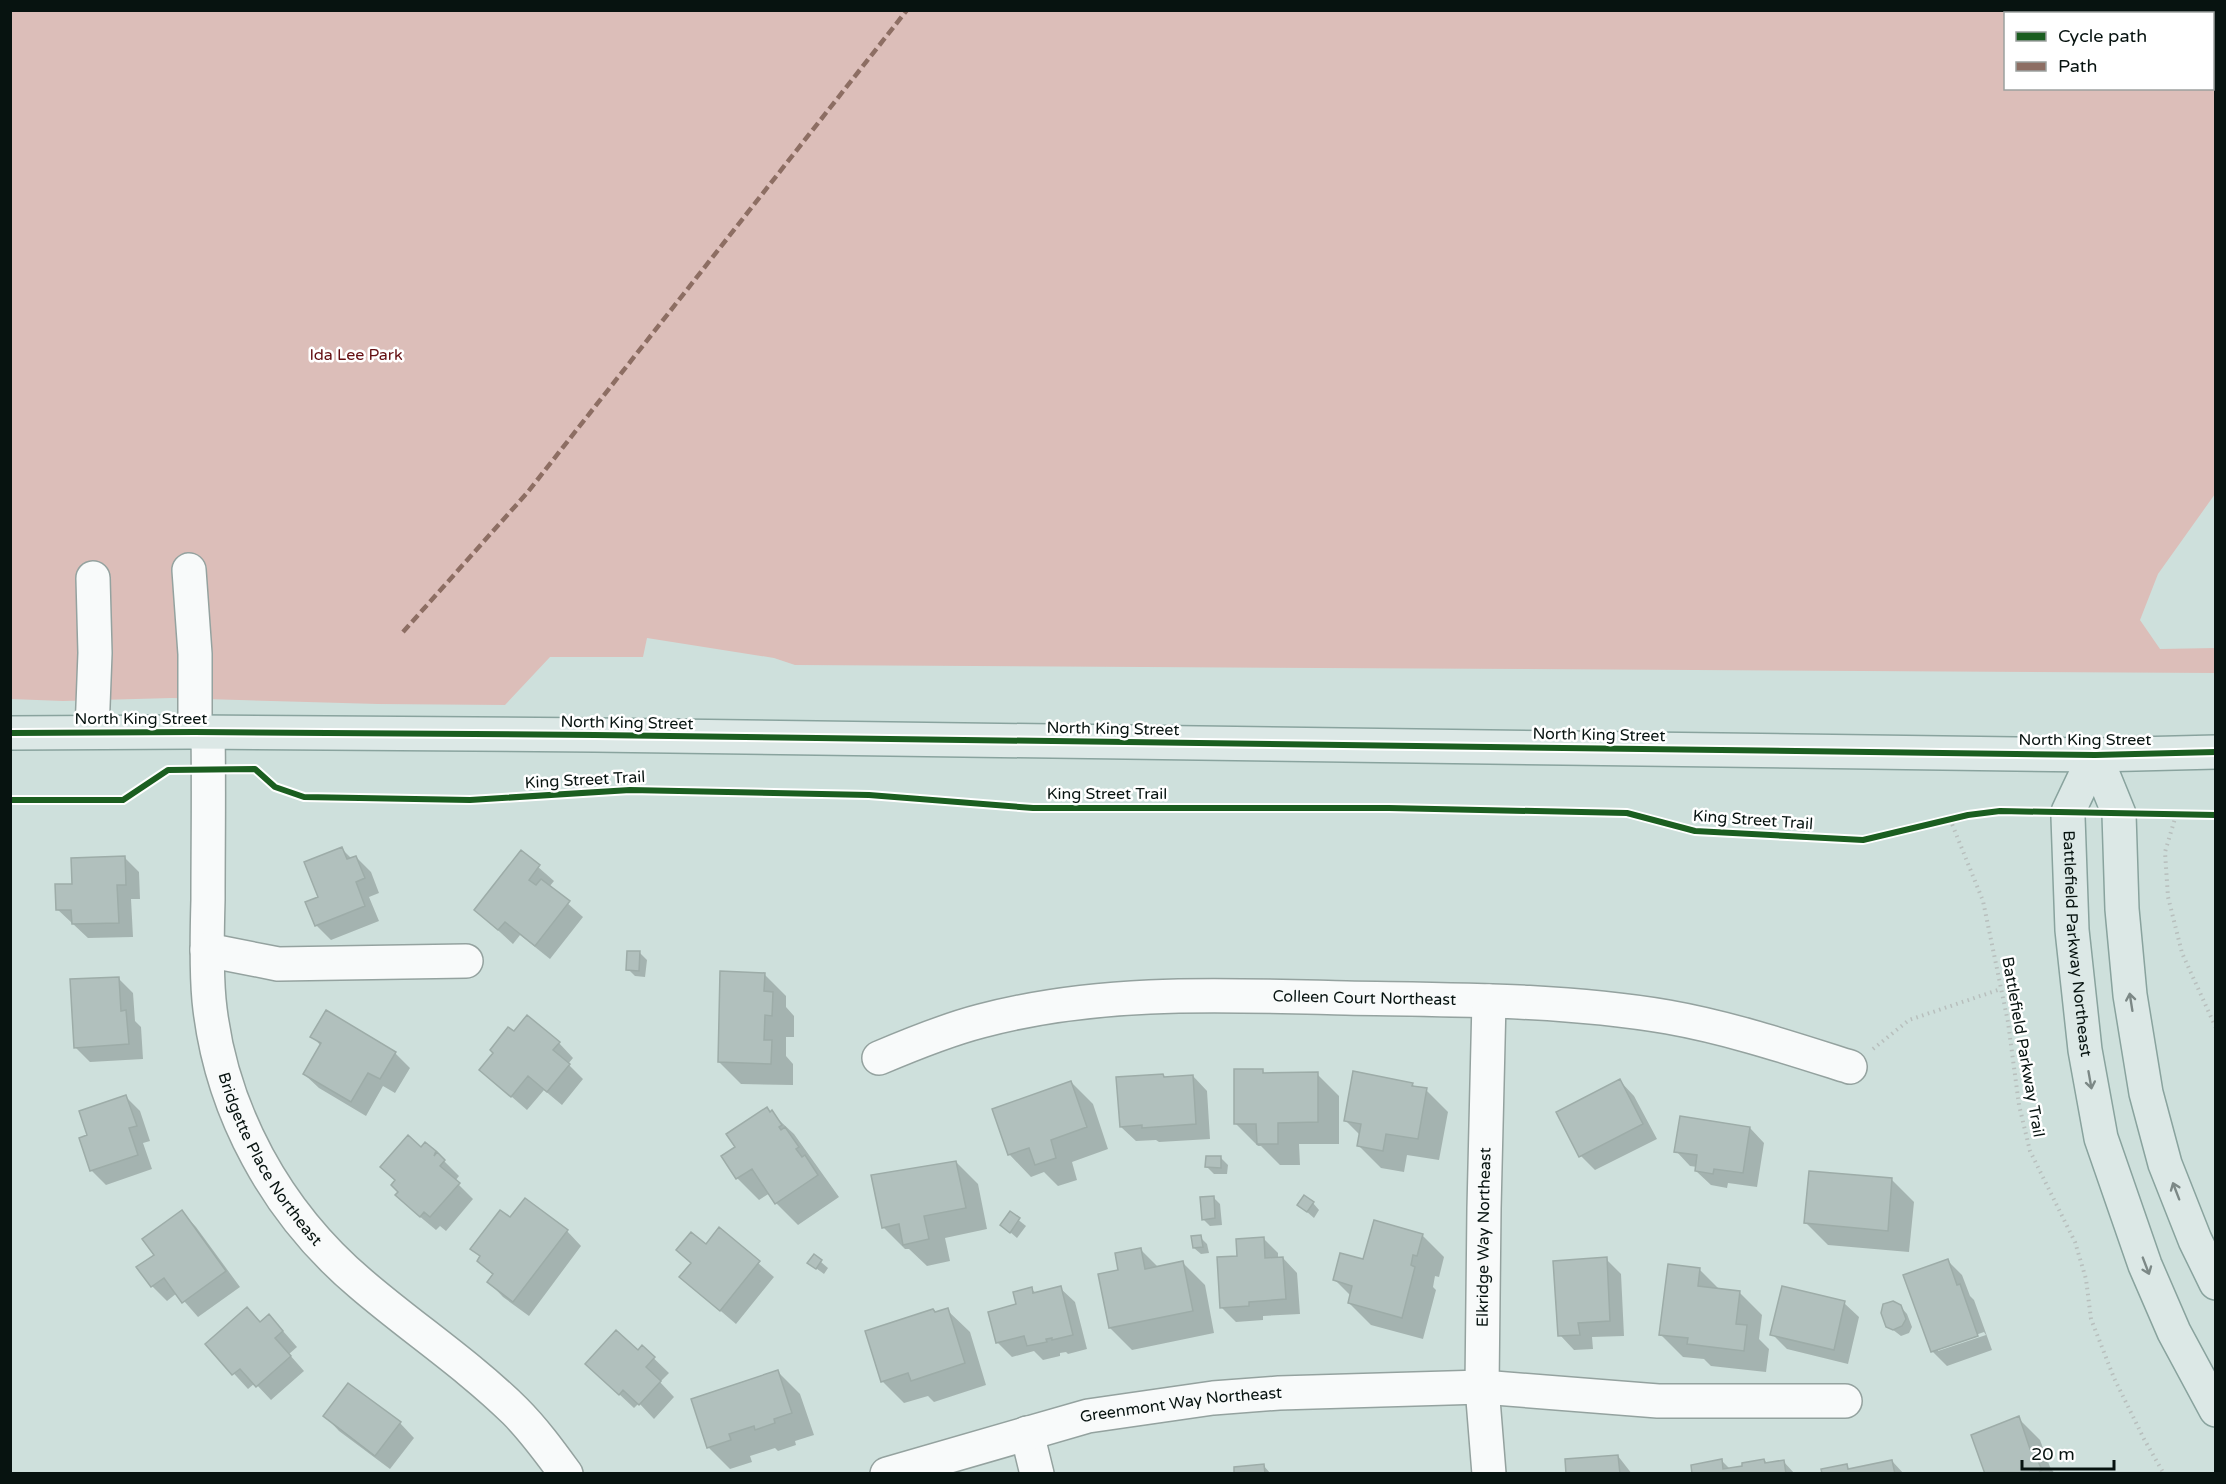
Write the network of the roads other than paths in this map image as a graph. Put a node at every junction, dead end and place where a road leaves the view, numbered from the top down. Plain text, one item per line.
1 (189, 570) dead end
2 (93, 578) dead end
3 (93, 732) junction
4 (10, 733) edge
5 (202, 733) junction
6 (2216, 752) edge
7 (2095, 755) junction
8 (207, 950) junction
9 (466, 961) dead end
10 (1489, 1001) junction
11 (879, 1058) dead end
12 (1850, 1067) road end
13 (2216, 1283) edge
14 (1482, 1387) junction
15 (1845, 1401) dead end
16 (2216, 1410) edge
17 (1027, 1433) junction
18 (566, 1473) edge
19 (887, 1473) edge
20 (1037, 1473) edge
21 (1489, 1473) edge

1 - 5 street, Bridgette Place Northeast
2 - 3 street
3 - 4 main road, North King Street
3 - 5 main road, North King Street
5 - 7 main road, North King Street
5 - 8 street, Bridgette Place Northeast
6 - 7 main road, North King Street
13 -> 7 main road
7 -> 16 main road, Battlefield Parkway Northeast
8 - 9 street
8 - 18 street, Bridgette Place Northeast
10 - 11 street, Colleen Court Northeast
10 - 12 street, Colleen Court Northeast
10 - 14 street, Elkridge Way Northeast
14 - 15 street, Greenmont Way Northeast
14 - 17 street, Greenmont Way Northeast
14 - 21 street, Elkridge Way Northeast
17 - 19 street, Greenmont Way Northeast
17 - 20 street

